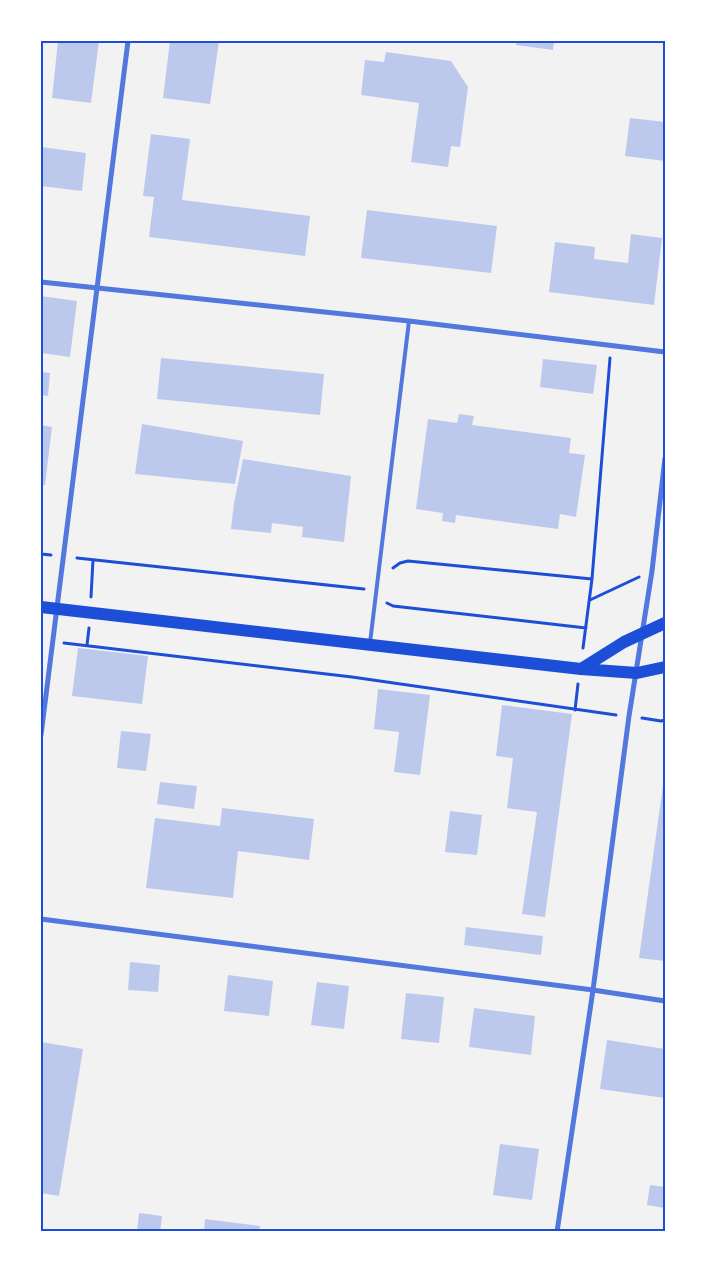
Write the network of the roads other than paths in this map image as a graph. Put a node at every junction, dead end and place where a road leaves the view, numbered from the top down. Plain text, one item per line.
1 (128, 41) edge
2 (41, 282) edge
3 (96, 288) junction
4 (409, 321) junction
5 (665, 352) edge
6 (665, 458) edge
7 (41, 607) edge
8 (56, 609) junction
9 (665, 623) edge
10 (643, 632) junction
11 (369, 645) junction
12 (665, 667) edge
13 (581, 670) junction
14 (637, 673) junction
15 (41, 735) edge
16 (41, 919) edge
17 (593, 990) junction
18 (665, 1001) edge
19 (557, 1232) edge

1 - 3 street
2 - 3 street
3 - 4 street
3 - 8 street
4 - 5 street
4 - 11 lane
6 - 10 street
7 - 8 main road
8 - 11 main road
8 - 15 street
9 - 10 main road
10 - 13 main road
10 - 14 street
11 - 13 main road
12 - 14 main road
13 - 14 main road
14 - 17 street
16 - 17 street
17 - 18 street
17 - 19 street

